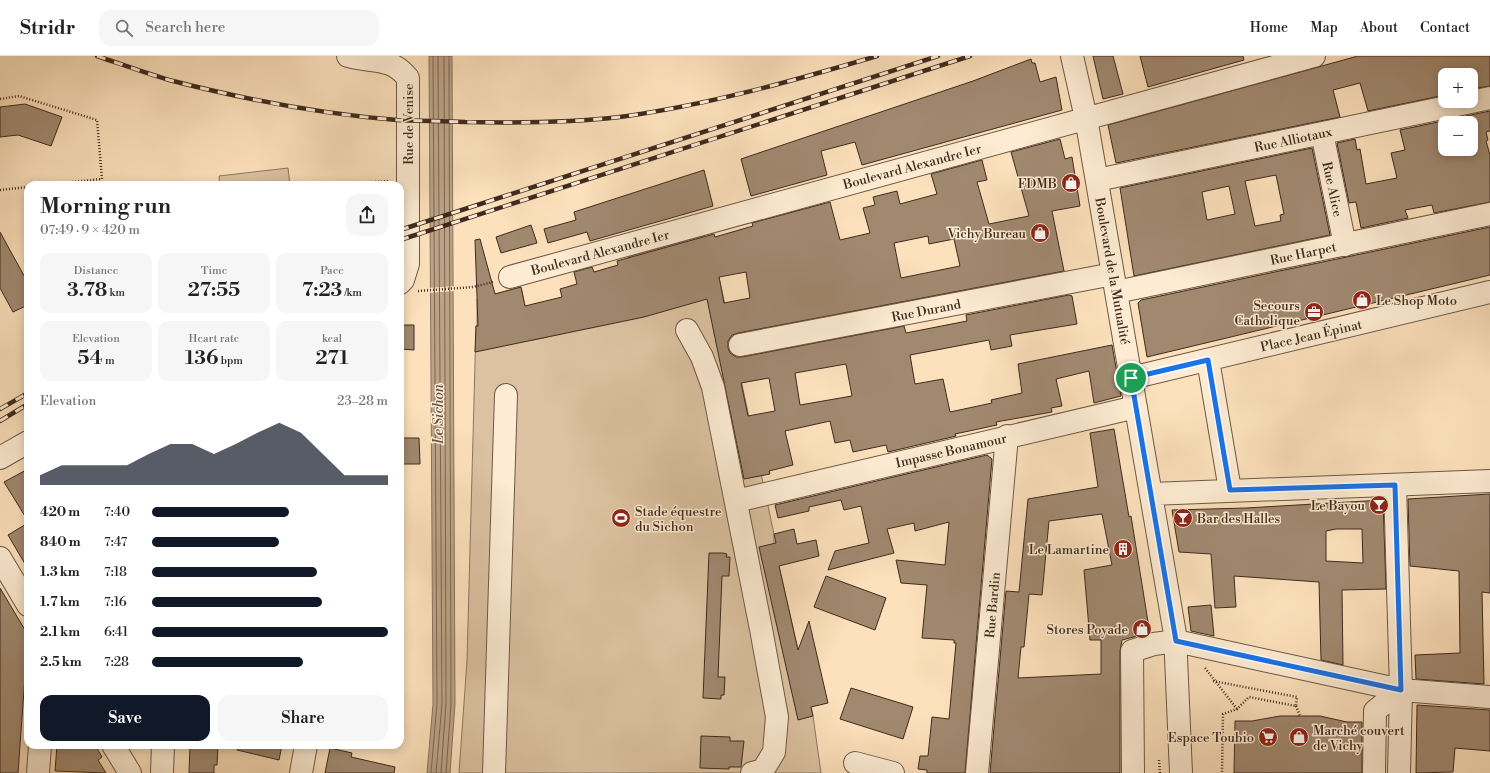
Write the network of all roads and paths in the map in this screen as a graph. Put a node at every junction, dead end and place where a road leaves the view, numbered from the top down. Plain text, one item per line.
1 (348, 56) edge
2 (1072, 56) edge
3 (1314, 56) edge
4 (1490, 98) edge
5 (0, 99) edge
6 (1086, 118) junction
7 (1322, 133) junction
8 (408, 180) junction
9 (1097, 180) junction
10 (83, 181) edge
11 (391, 181) edge
12 (24, 187) edge
13 (0, 190) edge
14 (1490, 214) edge
15 (1345, 245) junction
16 (404, 277) edge
17 (510, 277) dead end
18 (1115, 283) junction
19 (407, 287) edge
20 (473, 287) dead end
21 (1490, 292) edge
22 (687, 330) dead end
23 (740, 345) dead end
24 (1208, 360) junction
25 (1131, 378) junction
26 (506, 395) dead end
27 (1136, 407) junction
28 (1007, 436) junction
29 (24, 444) edge
30 (0, 458) edge
31 (1490, 480) edge
32 (1395, 485) junction
33 (1230, 490) junction
34 (1151, 494) junction
35 (736, 501) junction
36 (0, 558) edge
37 (24, 598) edge
38 (1176, 641) junction
39 (1213, 681) dead end
40 (1401, 690) junction
41 (1225, 694) dead end
42 (1490, 697) edge
43 (1296, 706) junction
44 (1236, 708) junction
45 (1300, 716) dead end
46 (40, 749) edge
47 (115, 749) edge
48 (163, 749) edge
49 (305, 749) edge
50 (855, 763) dead end
51 (38, 773) edge
52 (130, 773) edge
53 (162, 773) edge
54 (300, 773) edge
55 (494, 773) edge
56 (752, 773) edge
57 (893, 773) edge
58 (977, 773) edge
59 (1133, 773) edge
60 (1181, 773) edge
61 (1222, 773) edge
62 (1374, 773) edge
63 (1399, 773) edge

1 - 8 street, Rue de Venise
2 - 6 street, Boulevard de la Mutualité
3 - 6 street, Boulevard Alexandre Ier
4 - 7 street, Rue Alliotaux
5 - 10 path
6 - 9 street, Boulevard de la Mutualité
6 - 17 street, Boulevard Alexandre Ier
7 - 9 street, Rue Alliotaux
7 - 15 street, Rue Alice
8 - 11 path
8 - 16 street, Rue de Venise
9 - 18 street, Boulevard de la Mutualité
12 - 13 path
14 - 15 street, Rue Harpet
15 - 18 street, Rue Harpet
18 - 23 street, Rue Durand
18 - 25 street, Boulevard de la Mutualité
19 - 20 path
21 - 24 street, Place Jean Épinat
22 - 35 street
24 - 25 street, Place Jean Épinat
24 - 33 street
25 - 27 street, Boulevard de la Mutualité
26 - 55 street
27 - 28 street, Impasse Bonamour
27 - 34 street, Boulevard de la Mutualité
28 - 35 street, Impasse Bonamour
28 - 58 street, Rue Bardin
29 - 30 street
31 - 32 street
32 - 33 street
32 - 40 street
33 - 34 street
34 - 38 street, Boulevard de la Mutualité
35 - 56 street
36 - 37 street
38 - 40 street
38 - 59 street
38 - 60 street, Boulevard de la Mutualité
39 - 43 path
40 - 42 street
40 - 62 street
40 - 63 street
41 - 44 path
43 - 44 path
43 - 45 path
44 - 61 path
46 - 51 street
47 - 52 street
48 - 53 street
49 - 54 street
50 - 57 street

